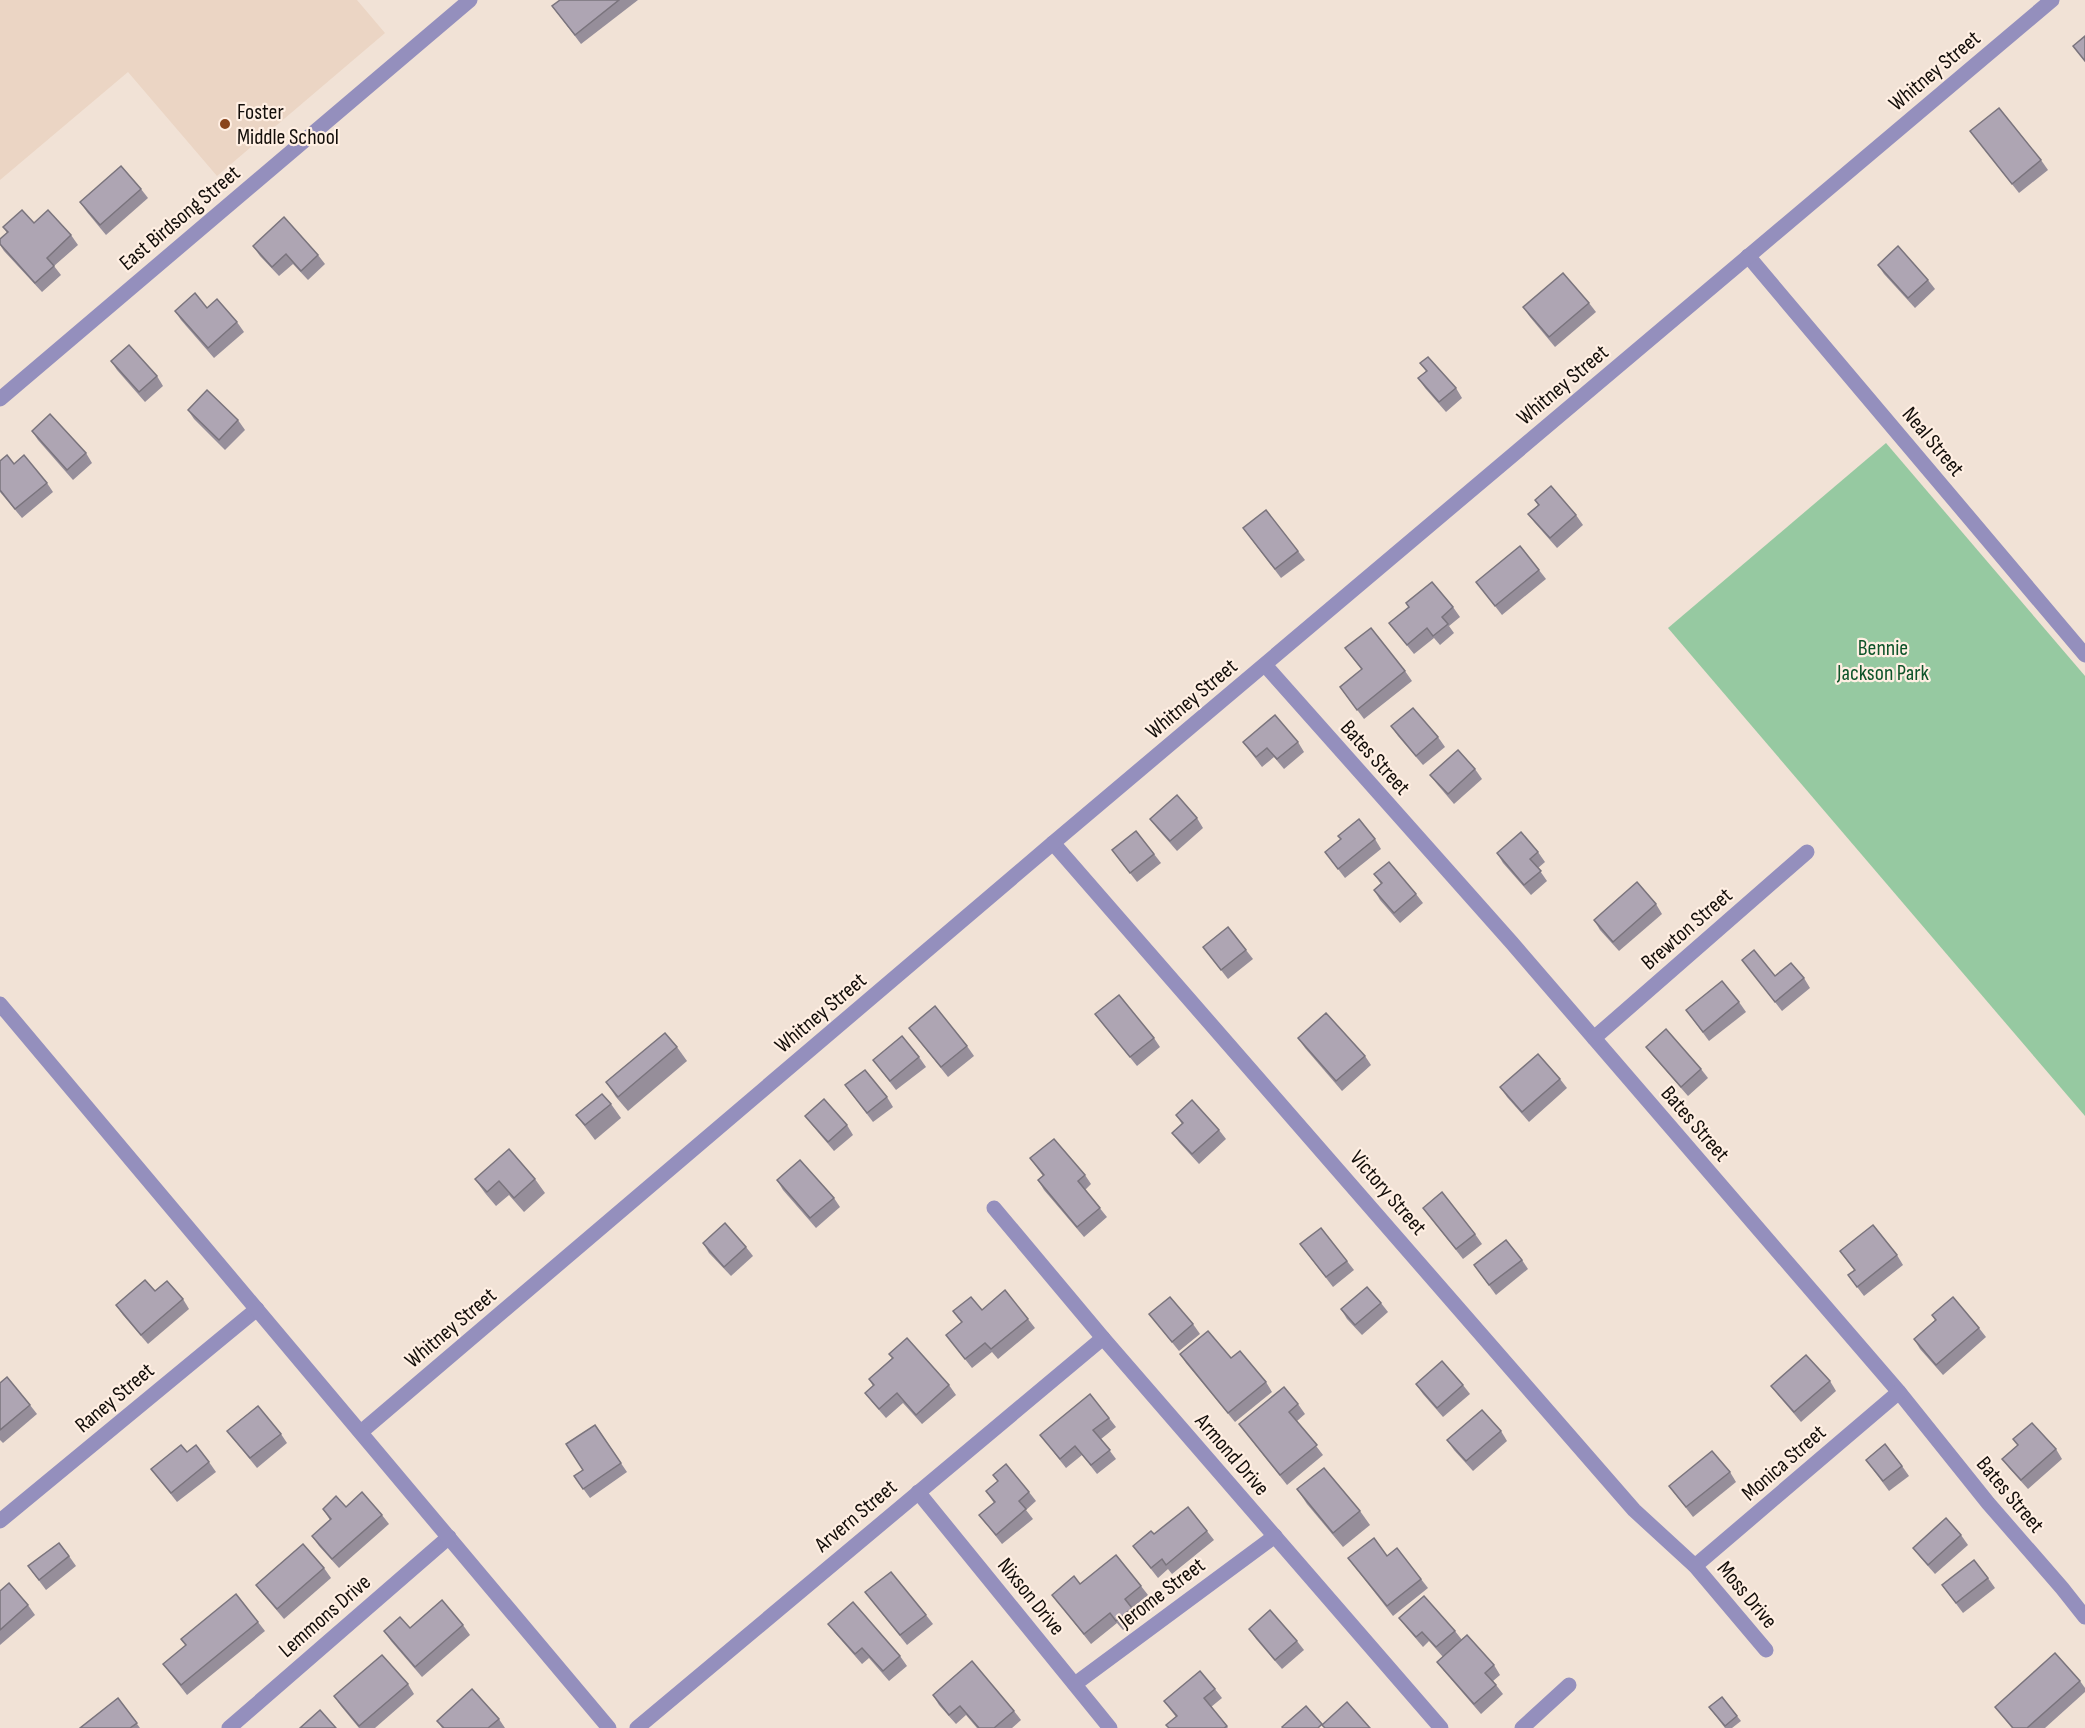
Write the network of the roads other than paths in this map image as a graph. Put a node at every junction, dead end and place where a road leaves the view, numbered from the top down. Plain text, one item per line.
1 (470, 0) edge
2 (2052, 0) edge
3 (1748, 256) junction
4 (0, 399) edge
5 (2085, 655) edge
6 (1265, 665) junction
7 (1053, 843) junction
8 (1807, 852) dead end
9 (0, 1004) edge
10 (1594, 1038) junction
11 (994, 1208) dead end
12 (257, 1309) junction
13 (1103, 1338) junction
14 (1899, 1392) junction
15 (361, 1432) junction
16 (918, 1492) junction
17 (0, 1521) edge
18 (1275, 1536) junction
19 (449, 1537) junction
20 (1695, 1566) junction
21 (2085, 1617) edge
22 (1766, 1650) dead end
23 (1075, 1684) junction
24 (1569, 1685) dead end
25 (229, 1728) edge
26 (609, 1728) edge
27 (637, 1728) edge
28 (1110, 1728) edge
29 (1441, 1728) edge
30 (1522, 1728) edge

1 - 4 street, East Birdsong Street
2 - 3 street, Whitney Street
3 - 5 street, Neal Street
3 - 6 street, Whitney Street
6 - 7 street, Whitney Street
6 - 10 street, Bates Street
7 - 15 street, Whitney Street
7 - 20 street, Victory Street
8 - 10 street, Brewton Street
9 - 12 street
10 - 14 street, Bates Street
11 - 13 street, Armond Drive
12 - 15 street
12 - 17 street, Raney Street
13 - 16 street, Arvern Street
13 - 18 street, Armond Drive
14 - 20 street, Monica Street
14 - 21 street, Bates Street
15 - 19 street
16 - 23 street, Nixson Drive
16 - 27 street, Arvern Street
18 - 23 street, Jerome Street
18 - 29 street, Armond Drive
19 - 25 street, Lemmons Drive
19 - 26 street
20 - 22 street, Moss Drive
23 - 28 street, Nixson Drive
24 - 30 street

